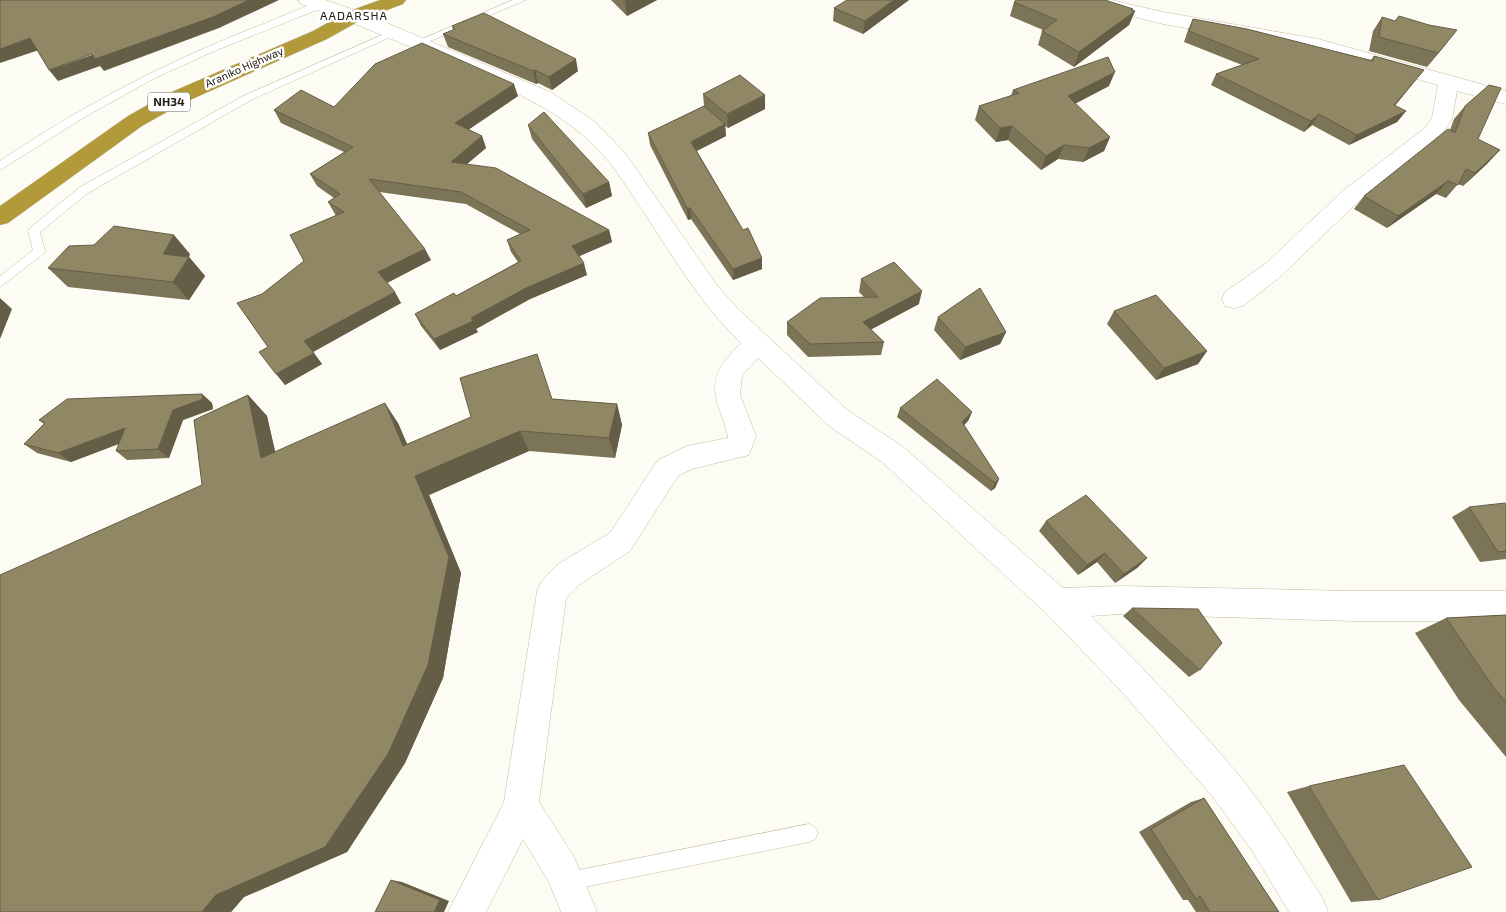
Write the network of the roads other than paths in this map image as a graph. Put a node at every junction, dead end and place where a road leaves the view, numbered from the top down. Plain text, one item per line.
1 (397, 0) edge
2 (520, 0) edge
3 (1088, 0) edge
4 (319, 5) edge
5 (352, 8) edge
6 (394, 33) junction
7 (418, 43) junction
8 (1449, 82) junction
9 (1506, 98) edge
10 (0, 166) edge
11 (0, 217) edge
12 (0, 283) edge
13 (1234, 299) dead end
14 (756, 344) junction
15 (1057, 603) junction
16 (1506, 606) edge
17 (521, 806) junction
18 (810, 833) dead end
19 (574, 896) edge
20 (466, 912) edge
21 (1310, 912) edge

1 - 5 highway, Araniko Highway / NH34
2 - 7 lane
3 - 8 street
4 - 5 street
4 - 10 lane
5 - 6 street
5 - 11 highway, Araniko Highway / NH34
6 - 7 street
6 - 12 lane
7 - 14 street
8 - 9 street
8 - 13 street
14 - 15 street
14 - 17 street
15 - 16 street
15 - 21 street
17 - 19 street
17 - 20 street
18 - 19 lane

